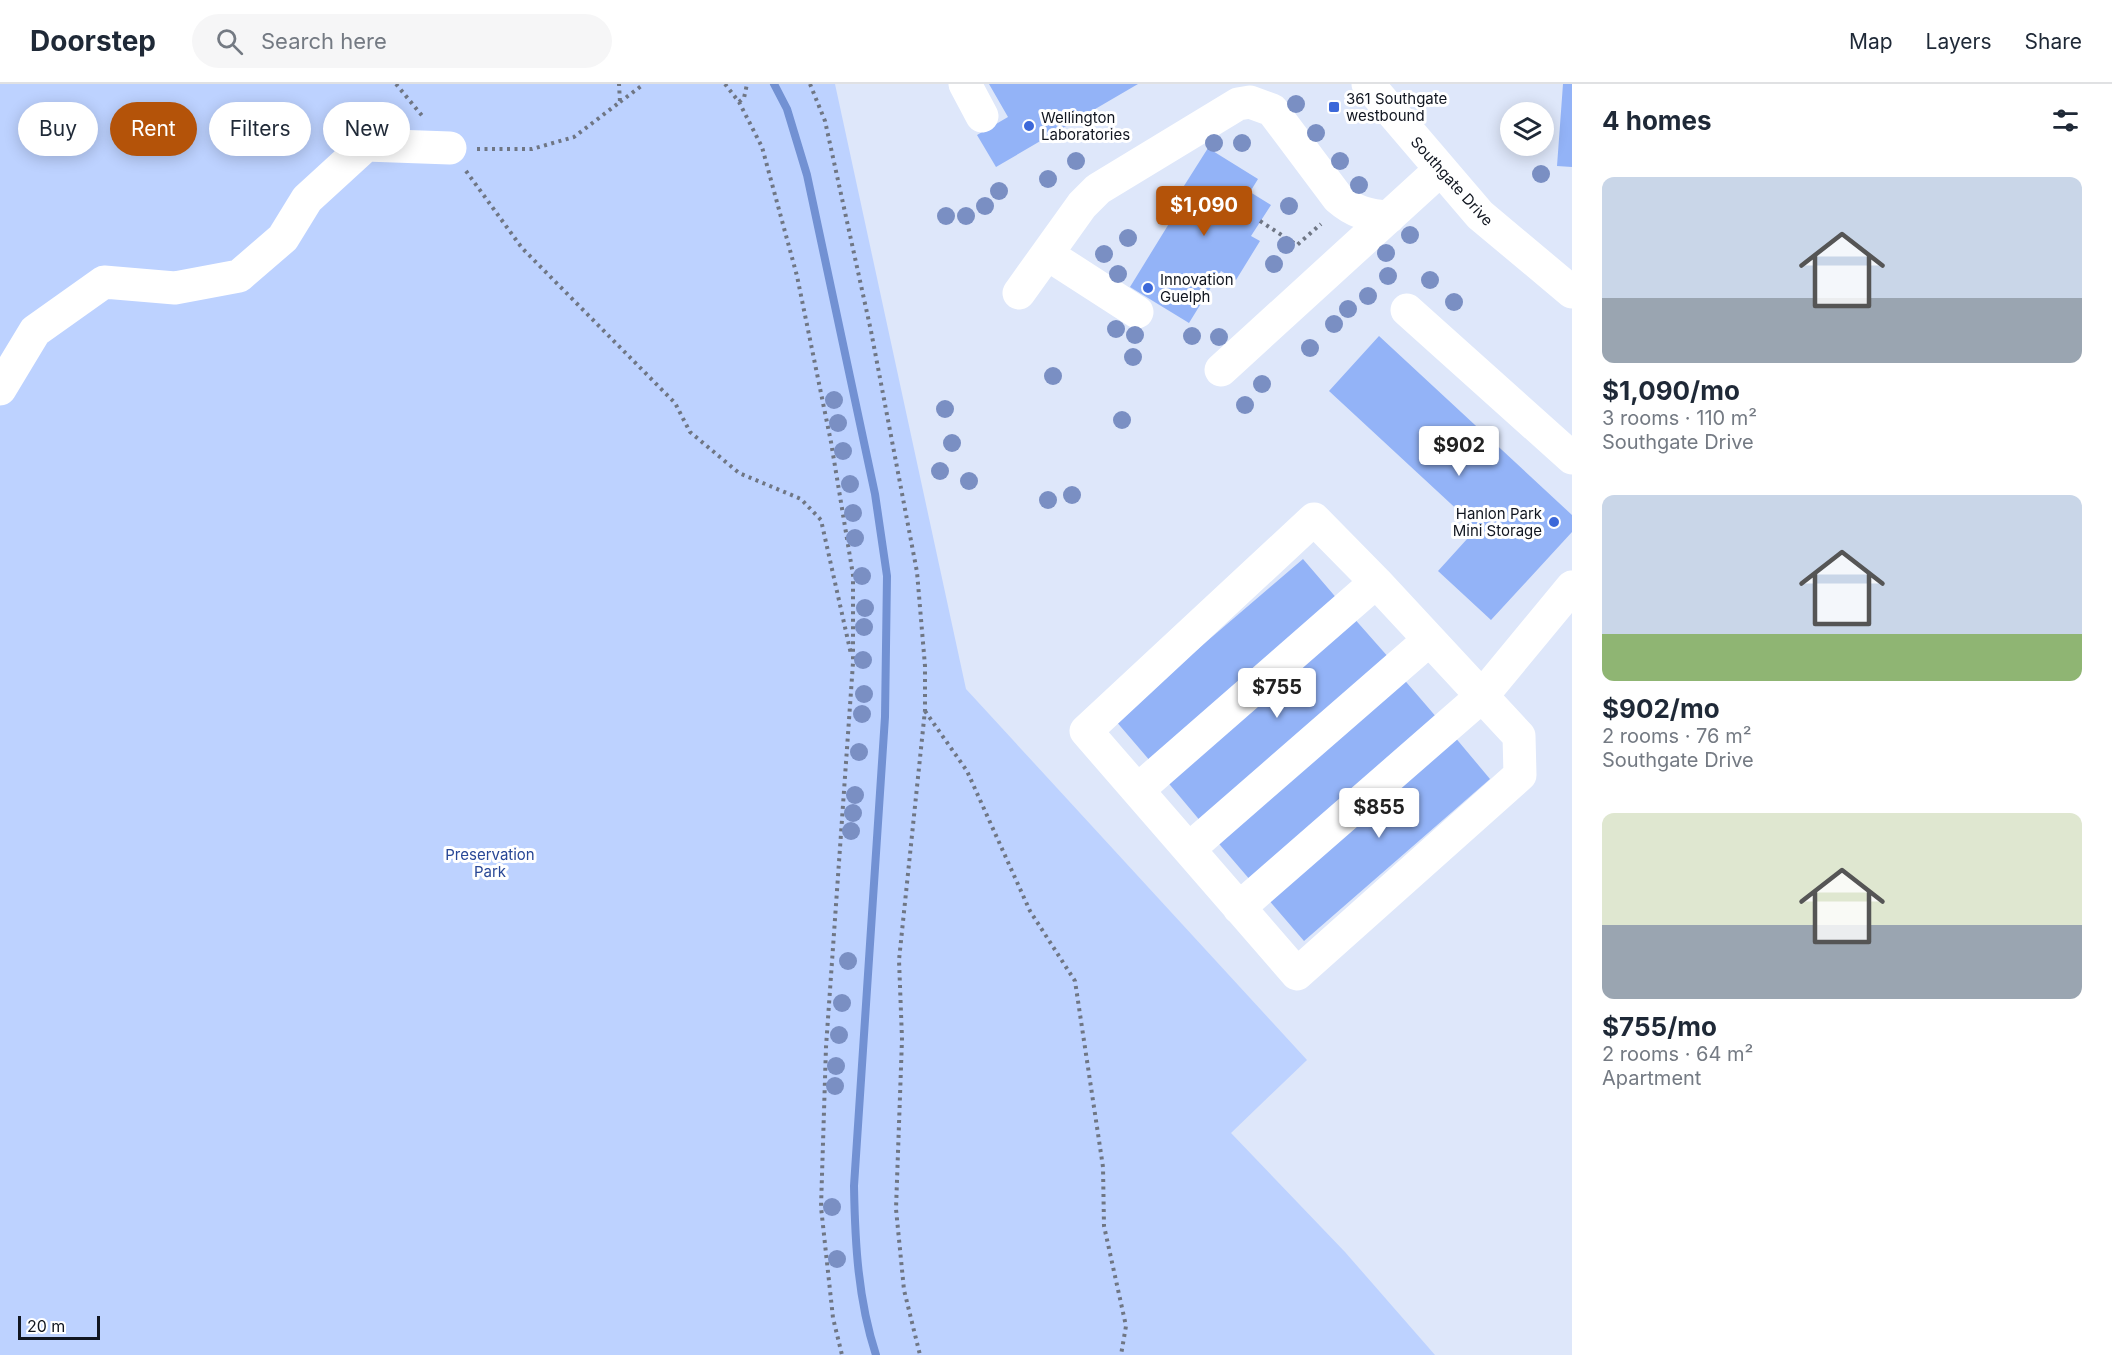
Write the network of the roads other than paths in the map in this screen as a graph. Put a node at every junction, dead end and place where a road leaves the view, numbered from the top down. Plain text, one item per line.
1 (965, 84) edge
2 (1368, 84) edge
3 (982, 116) dead end
4 (450, 148) road end
5 (1440, 171) junction
6 (1389, 217) junction
7 (1047, 254) junction
8 (1572, 292) edge
9 (1019, 293) dead end
10 (1407, 310) dead end
11 (1137, 312) dead end
12 (1221, 370) dead end
13 (0, 389) edge
14 (1572, 458) edge
15 (1376, 582) junction
16 (1572, 587) edge
17 (1429, 640) junction
18 (1482, 696) junction
19 (1139, 789) junction
20 (1189, 849) junction
21 (1239, 908) junction

1 - 3 street
2 - 5 street, Southgate Drive
4 - 13 street
5 - 6 street
5 - 8 street, Southgate Drive
6 - 7 street
6 - 12 street
7 - 9 street
7 - 11 street
10 - 14 street
15 - 17 street
15 - 19 street
15 - 19 street
16 - 18 street
17 - 18 street
17 - 20 street
18 - 21 street
18 - 21 street
19 - 20 street
20 - 21 street

